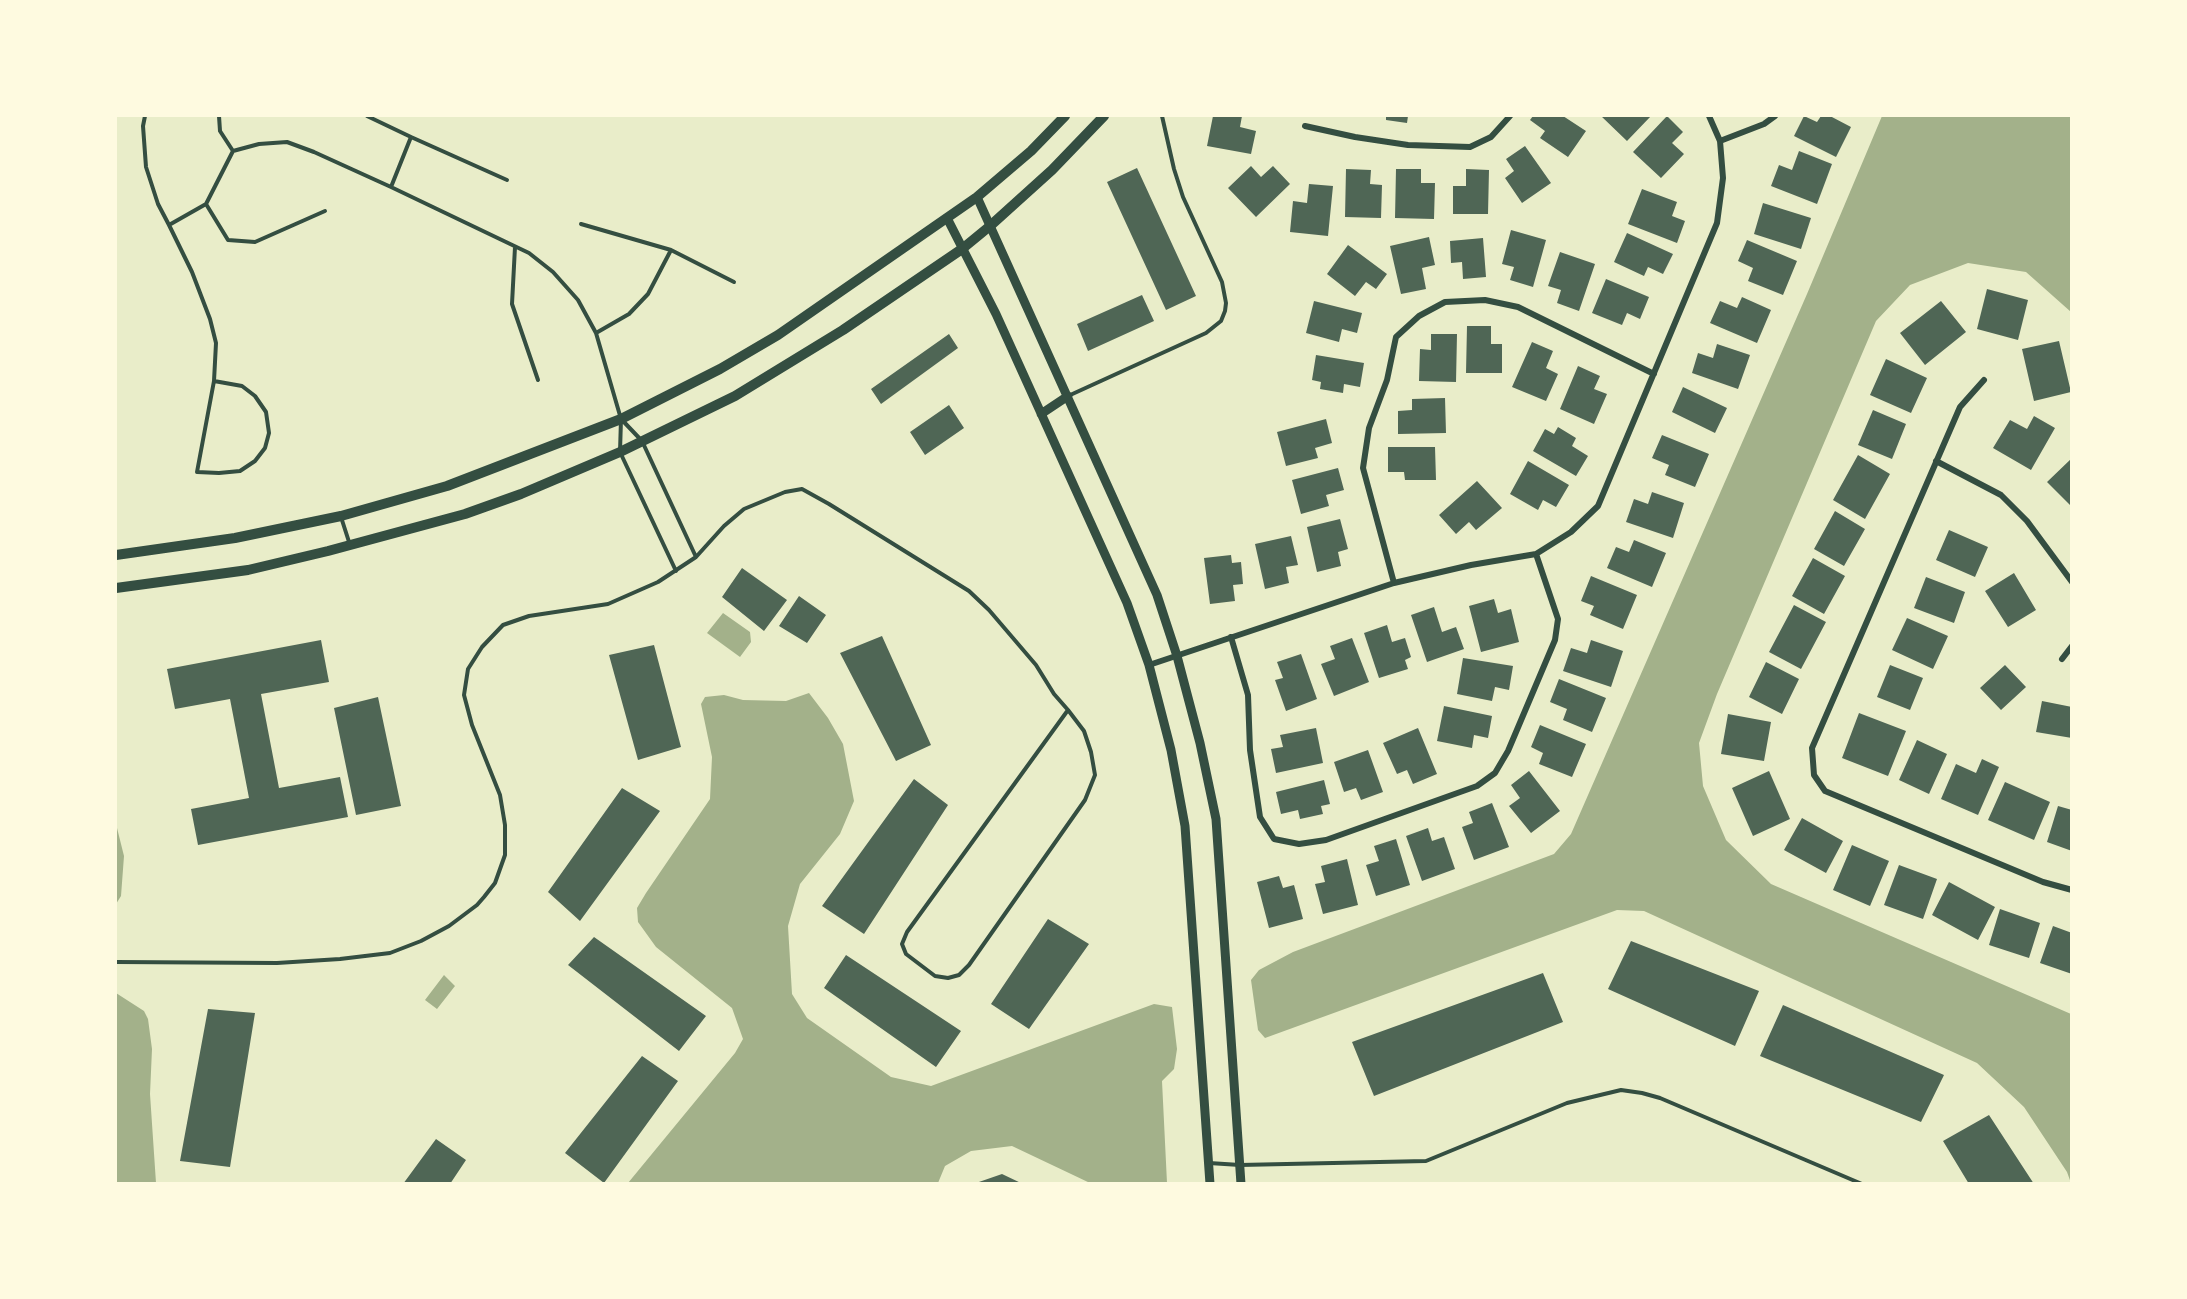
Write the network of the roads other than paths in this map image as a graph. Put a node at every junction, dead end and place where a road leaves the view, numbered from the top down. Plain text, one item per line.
1 (145, 116) edge
2 (219, 116) edge
3 (367, 116) edge
4 (1065, 116) edge
5 (1104, 116) edge
6 (1162, 116) edge
7 (1510, 116) edge
8 (1709, 116) edge
9 (1775, 116) edge
10 (1305, 126) dead end
11 (411, 137) junction
12 (1720, 141) junction
13 (233, 151) junction
14 (507, 180) dead end
15 (391, 187) junction
16 (977, 197) junction
17 (206, 204) junction
18 (325, 211) dead end
19 (947, 218) junction
20 (581, 224) dead end
21 (169, 225) junction
22 (990, 226) junction
23 (515, 247) junction
24 (962, 249) junction
25 (671, 250) junction
26 (734, 282) dead end
27 (596, 333) junction
28 (1654, 374) junction
29 (538, 380) dead end
30 (1984, 380) dead end
31 (214, 381) junction
32 (1068, 396) junction
33 (1041, 414) junction
34 (621, 419) junction
35 (642, 441) junction
36 (620, 452) junction
37 (1936, 461) junction
38 (341, 516) junction
39 (350, 545) junction
40 (1536, 554) junction
41 (116, 555) edge
42 (696, 556) junction
43 (676, 571) junction
44 (2072, 582) edge
45 (1394, 583) junction
46 (116, 588) edge
47 (1231, 637) junction
48 (2072, 646) edge
49 (1177, 656) junction
50 (2062, 659) dead end
51 (1149, 665) junction
52 (1068, 710) junction
53 (2072, 890) edge
54 (116, 962) edge
55 (1208, 1163) junction
56 (1240, 1165) junction
57 (1210, 1184) edge
58 (1241, 1184) edge
59 (1862, 1184) edge

1 - 21 lane
2 - 13 lane
3 - 11 lane
4 - 16 main road
5 - 22 main road
6 - 32 lane
7 - 10 street
8 - 12 street
9 - 12 street
11 - 14 lane
11 - 15 lane
12 - 28 street
13 - 15 lane
13 - 17 lane
15 - 23 lane
16 - 19 main road
16 - 22 street
17 - 18 lane
17 - 21 lane
19 - 24 street
19 - 34 main road
20 - 25 lane
21 - 31 lane
22 - 24 main road
22 - 32 street
23 - 27 lane
23 - 29 lane
24 - 33 street
24 - 35 main road
25 - 26 lane
25 - 27 lane
27 - 34 lane
28 - 40 street
28 - 45 street
30 - 37 street
31 - 31 lane
32 - 33 street
32 - 49 street
33 - 51 street
34 - 35 lane
34 - 36 lane
34 - 38 main road
35 - 36 main road
35 - 42 lane
36 - 39 main road
36 - 43 lane
37 - 44 street
37 - 53 street
38 - 39 lane
38 - 41 main road
39 - 46 main road
40 - 45 street
40 - 47 street
42 - 43 lane
42 - 52 lane
43 - 54 lane
45 - 47 street
47 - 49 street
48 - 50 street
49 - 51 street
49 - 56 street
51 - 55 street
52 - 52 lane
55 - 56 lane
55 - 57 street
56 - 58 street
56 - 59 lane

